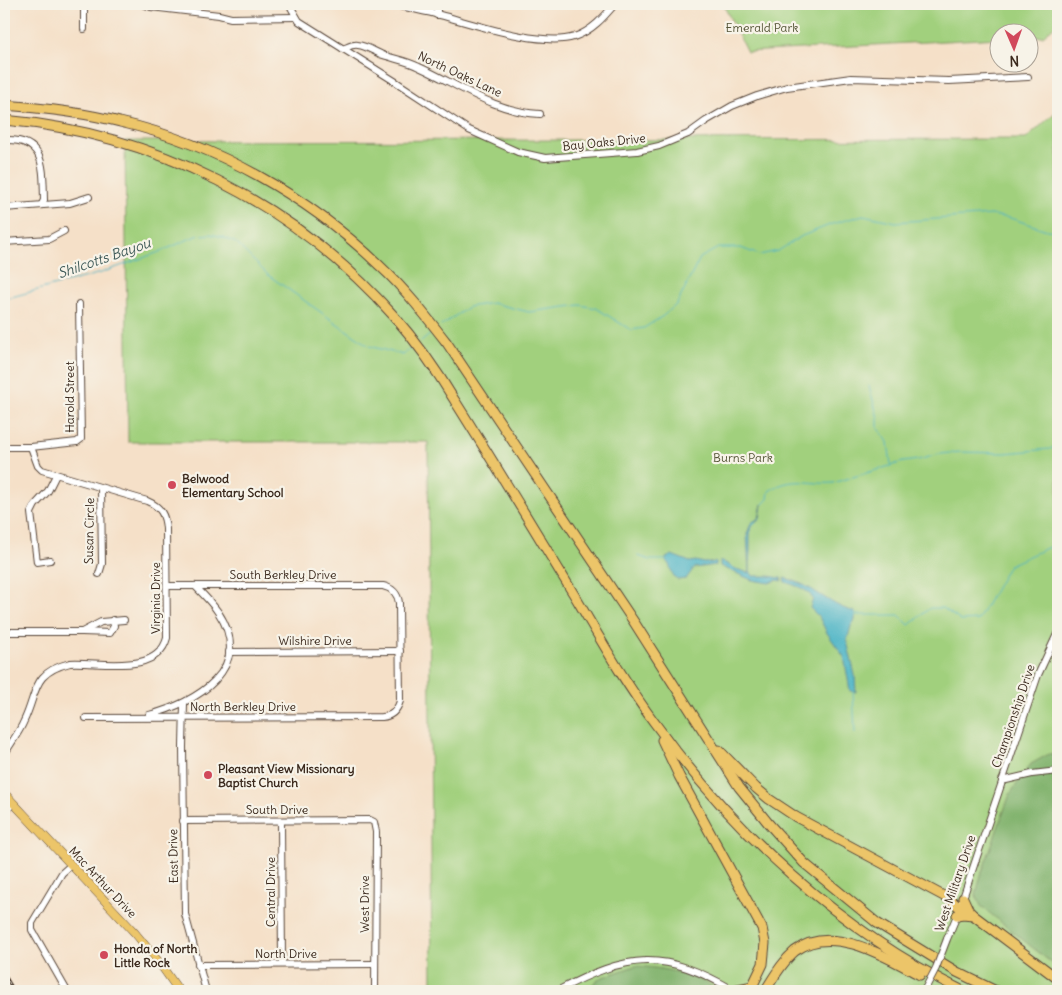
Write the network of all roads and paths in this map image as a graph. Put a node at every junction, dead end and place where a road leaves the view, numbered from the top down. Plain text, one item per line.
1 (84, 4) edge
2 (142, 4) edge
3 (289, 4) edge
4 (392, 4) edge
5 (437, 4) edge
6 (615, 4) edge
7 (437, 15) junction
8 (296, 18) junction
9 (84, 29) dead end
10 (343, 49) junction
11 (1028, 77) dead end
12 (4, 105) edge
13 (540, 114) dead end
14 (4, 120) edge
15 (4, 140) edge
16 (89, 197) dead end
17 (42, 204) junction
18 (4, 208) edge
19 (64, 231) dead end
20 (4, 242) edge
21 (79, 304) dead end
22 (31, 446) junction
23 (4, 447) edge
24 (56, 475) junction
25 (101, 488) junction
26 (50, 560) dead end
27 (99, 574) dead end
28 (167, 586) junction
29 (195, 586) junction
30 (113, 620) junction
31 (124, 620) dead end
32 (4, 632) edge
33 (82, 632) junction
34 (1058, 632) edge
35 (400, 651) junction
36 (229, 652) junction
37 (184, 704) junction
38 (86, 718) dead end
39 (140, 718) junction
40 (183, 718) junction
41 (653, 722) junction
42 (709, 740) junction
43 (4, 755) edge
44 (1058, 771) edge
45 (1002, 781) junction
46 (4, 793) edge
47 (13, 803) junction
48 (4, 814) edge
49 (281, 820) junction
50 (370, 820) joint
51 (184, 821) junction
52 (71, 865) junction
53 (964, 895) junction
54 (947, 898) junction
55 (958, 912) junction
56 (973, 915) junction
57 (282, 964) junction
58 (375, 964) junction
59 (198, 965) junction
60 (928, 974) junction
61 (1058, 979) edge
62 (752, 988) edge
63 (67, 991) edge
64 (179, 991) edge
65 (206, 991) edge
66 (375, 991) edge
67 (557, 991) edge
68 (734, 991) edge
69 (766, 991) edge
70 (924, 991) edge
71 (963, 991) edge
72 (996, 991) edge

1 - 9 street
2 - 8 street
3 - 8 street
4 - 7 street
5 - 7 street
6 - 7 street
8 - 10 street, Bay Oaks Drive
10 - 11 street, Bay Oaks Drive
10 - 13 street, North Oaks Lane
12 - 42 highway
14 - 41 highway
15 - 17 street
16 - 17 street
17 - 18 street
19 - 20 street
21 - 22 street, Harold Street
22 - 23 street
22 - 24 street
24 - 25 street, Virginia Drive
24 - 26 street
25 - 27 street, Susan Circle
25 - 28 street, Virginia Drive
28 - 29 street, South Berkley Drive
28 - 43 street, Virginia Drive
29 - 35 street, South Berkley Drive
29 - 36 street
30 - 31 street
30 - 33 street
30 - 33 street
32 - 33 street
34 - 45 street, Championship Drive
35 - 36 street, Wilshire Drive
35 - 40 street, North Berkley Drive
36 - 37 street
37 - 39 street
37 - 40 street, East Drive
38 - 39 street, North Berkley Drive
39 - 40 street, North Berkley Drive
40 - 51 street, East Drive
41 - 60 highway
41 - 62 highway
42 - 54 highway
42 - 72 highway
44 - 45 street
45 - 53 street, West Military Drive
46 - 47 main road, Mac Arthur Drive
47 - 48 street
47 - 52 main road, Mac Arthur Drive
49 - 50 street, South Drive
49 - 51 street, South Drive
49 - 57 street, Central Drive
50 - 58 street, West Drive
51 - 59 street, East Drive
52 - 63 street
52 - 64 main road, Mac Arthur Drive
53 - 54 highway
53 - 55 street, West Military Drive
53 - 56 highway
54 - 55 highway
55 - 56 highway
55 - 70 street, West Military Drive, bridge
56 - 61 highway
57 - 58 street, North Drive
57 - 59 street, North Drive
58 - 66 street, West Drive
59 - 65 street, East Drive
60 - 69 highway
60 - 71 highway
62 - 68 highway
67 - 68 street

